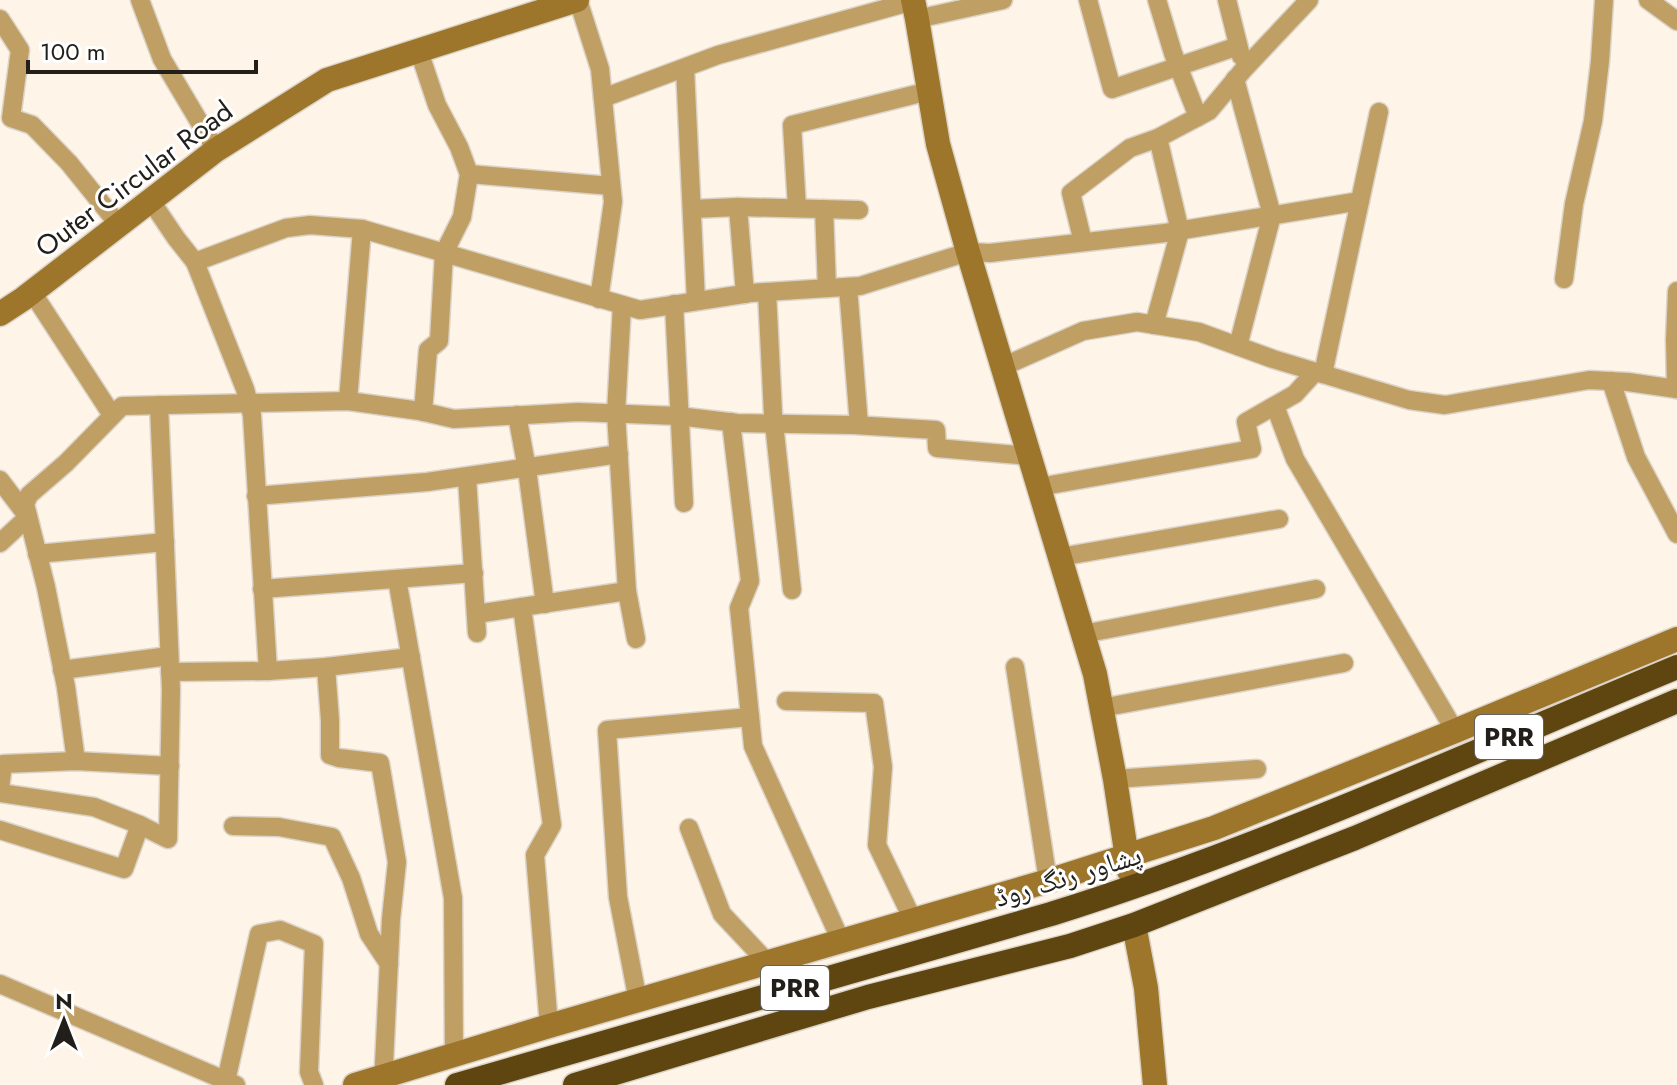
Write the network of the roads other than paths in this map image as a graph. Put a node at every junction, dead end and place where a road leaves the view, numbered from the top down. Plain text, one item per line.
1 (140, 0) edge
2 (577, 0) edge
3 (1003, 0) edge
4 (1088, 0) edge
5 (1157, 0) edge
6 (1227, 0) edge
7 (1309, 0) edge
8 (1604, 0) edge
9 (1648, 0) edge
10 (914, 7) edge
11 (0, 19) edge
12 (1677, 21) edge
13 (1238, 46) junction
14 (419, 51) junction
15 (1178, 66) junction
16 (685, 68) junction
17 (9, 72) edge
18 (1239, 74) junction
19 (929, 91) junction
20 (603, 98) junction
21 (1379, 112) dead end
22 (1198, 117) junction
23 (1158, 138) junction
24 (216, 150) junction
25 (469, 174) junction
26 (611, 186) junction
27 (151, 201) junction
28 (1360, 201) junction
29 (738, 207) junction
30 (797, 208) junction
31 (692, 209) junction
32 (824, 209) junction
33 (859, 210) dead end
34 (1272, 215) junction
35 (119, 225) junction
36 (362, 229) junction
37 (1180, 231) junction
38 (1083, 242) junction
39 (968, 252) junction
40 (444, 253) junction
41 (195, 262) junction
42 (1564, 279) dead end
43 (848, 287) junction
44 (827, 288) junction
45 (1677, 291) edge
46 (32, 292) junction
47 (767, 292) junction
48 (745, 294) junction
49 (599, 299) junction
50 (696, 301) junction
51 (674, 304) junction
52 (622, 305) junction
53 (0, 314) edge
54 (1154, 325) junction
55 (1238, 346) junction
56 (1002, 367) junction
57 (1319, 373) junction
58 (1611, 381) junction
59 (1676, 389) edge
60 (348, 401) junction
61 (249, 403) junction
62 (159, 405) junction
63 (1275, 406) junction
64 (423, 412) junction
65 (616, 413) junction
66 (112, 415) junction
67 (517, 415) junction
68 (678, 416) junction
69 (731, 422) junction
70 (774, 424) junction
71 (859, 425) junction
72 (619, 454) junction
73 (1029, 456) junction
74 (527, 469) junction
75 (467, 477) junction
76 (0, 480) edge
77 (1039, 487) junction
78 (256, 496) junction
79 (684, 503) dead end
80 (28, 517) junction
81 (1279, 519) dead end
82 (1677, 534) edge
83 (165, 542) junction
84 (0, 543) edge
85 (37, 554) junction
86 (1060, 557) junction
87 (474, 573) junction
88 (397, 579) junction
89 (262, 589) junction
90 (1316, 589) dead end
91 (792, 590) dead end
92 (627, 591) junction
93 (545, 604) junction
94 (522, 607) junction
95 (1083, 634) junction
96 (636, 639) dead end
97 (1677, 639) edge
98 (411, 657) junction
99 (1344, 663) dead end
100 (170, 664) junction
101 (326, 667) junction
102 (1015, 667) dead end
103 (1677, 667) edge
104 (62, 670) junction
105 (268, 671) junction
106 (786, 701) dead end
107 (1677, 701) edge
108 (1101, 708) junction
109 (750, 717) junction
110 (1455, 731) junction
111 (76, 761) junction
112 (170, 766) junction
113 (1257, 769) dead end
114 (1115, 779) junction
115 (0, 791) edge
116 (140, 825) junction
117 (233, 826) dead end
118 (689, 828) dead end
119 (1, 836) edge
120 (1127, 857) junction
121 (1048, 881) junction
122 (1132, 889) junction
123 (913, 920) junction
124 (1134, 925) junction
125 (841, 941) junction
126 (768, 963) junction
127 (389, 964) junction
128 (0, 984) edge
129 (638, 1001) junction
130 (549, 1026) junction
131 (454, 1056) junction
132 (383, 1081) edge
133 (231, 1083) edge
134 (314, 1085) edge
135 (355, 1085) edge
136 (457, 1085) edge
137 (575, 1085) edge
138 (1155, 1085) edge

1 - 24 street
2 - 14 street, Outer Circular Road
2 - 20 street
3 - 10 street
4 - 15 street
5 - 15 street
6 - 13 street
7 - 18 street
8 - 42 street
9 - 12 street
10 - 16 street
10 - 19 street
11 - 17 street
13 - 15 street
13 - 18 street
14 - 24 street, Outer Circular Road
14 - 25 street
15 - 22 street
16 - 20 street
16 - 31 street
17 - 35 street
18 - 22 street
18 - 34 street
19 - 30 street
19 - 39 street
20 - 26 street
21 - 28 street
22 - 23 street
23 - 37 street
23 - 38 street
24 - 27 street, Outer Circular Road
25 - 26 street
25 - 40 street
26 - 49 street
27 - 35 street, Outer Circular Road
27 - 41 street
28 - 34 street
28 - 57 street
29 - 30 street
29 - 31 street
29 - 48 street
30 - 32 street
31 - 50 street
32 - 33 street
32 - 44 street
34 - 37 street
34 - 55 street
35 - 46 street, Outer Circular Road
36 - 40 street
36 - 41 street
36 - 60 street
37 - 38 street
37 - 54 street
38 - 39 street
39 - 43 street
39 - 56 street
40 - 49 street
40 - 64 street
41 - 61 street
43 - 44 street
43 - 71 street
44 - 47 street
45 - 59 street
46 - 53 street, Outer Circular Road
46 - 66 street
47 - 48 street
47 - 70 street
48 - 50 street
49 - 52 street
50 - 51 street
51 - 52 street
51 - 68 street
52 - 65 street
54 - 55 street
54 - 56 street
55 - 57 street
56 - 73 street
57 - 58 street
57 - 63 street
58 - 59 street
58 - 82 street
60 - 61 street
60 - 64 street
61 - 62 street
61 - 78 street
62 - 66 street
62 - 83 street
63 - 77 street
63 - 110 street
64 - 67 street
65 - 67 street
65 - 68 street
65 - 72 street
66 - 80 street
67 - 74 street
68 - 69 street
68 - 79 street
69 - 70 street
69 - 109 street
70 - 71 street
70 - 91 street
71 - 73 street
72 - 74 street
72 - 92 street
73 - 77 street
74 - 75 street
74 - 93 street
75 - 78 street
75 - 87 street
76 - 80 street
77 - 86 street
78 - 89 street
80 - 84 street
80 - 85 street
81 - 86 street
83 - 85 street
83 - 100 street
85 - 104 street
86 - 95 street
87 - 88 street
87 - 94 street
88 - 89 street
88 - 98 street
89 - 105 street
90 - 95 street
92 - 93 street
92 - 96 street
93 - 94 street
94 - 130 street
95 - 108 street
97 - 110 street
98 - 101 street
98 - 131 street
99 - 108 street
100 - 104 street
100 - 105 street
100 - 112 street
101 - 105 street
101 - 127 street
102 - 121 street
103 - 122 highway, پشاور رنگ روڈ / PRR
104 - 111 street
106 - 123 street
107 - 124 highway, PRR
108 - 114 street
109 - 125 street
109 - 129 street
110 - 120 street
111 - 112 street
111 - 115 street
112 - 116 street
113 - 114 street
114 - 120 street
115 - 116 street
116 - 119 street
117 - 127 street
118 - 126 street
120 - 121 street
120 - 122 street
121 - 123 street
122 - 136 highway, پشاور رنگ روڈ / PRR
123 - 125 street
124 - 137 highway, PRR
124 - 138 street
125 - 126 street
126 - 129 street
127 - 132 street
128 - 133 street
129 - 130 street
130 - 131 street
131 - 132 street
132 - 135 street
133 - 134 street

